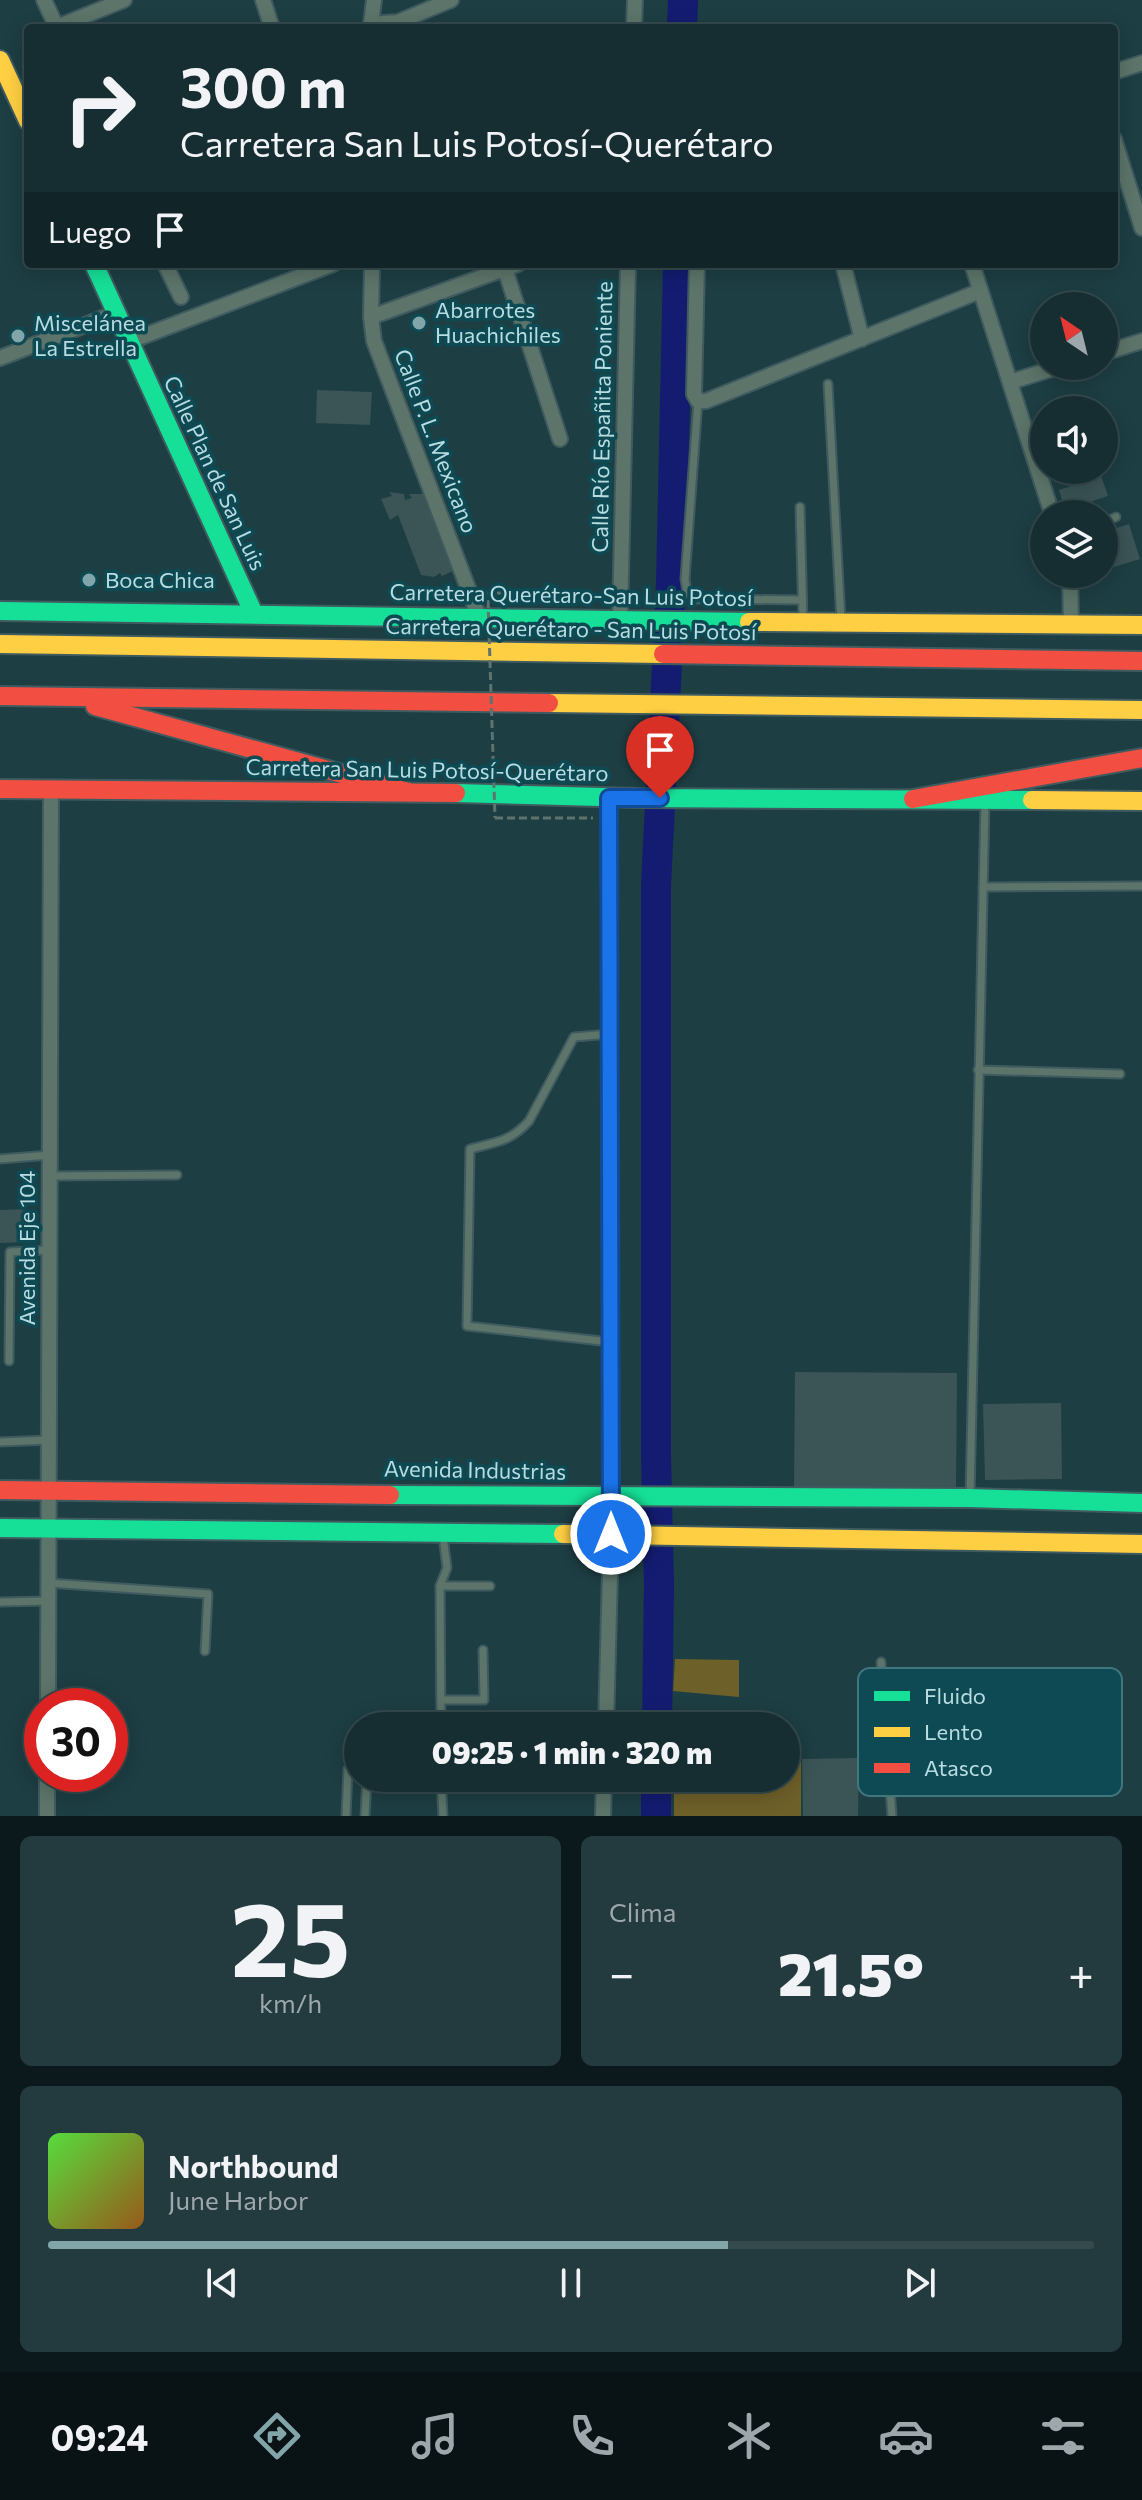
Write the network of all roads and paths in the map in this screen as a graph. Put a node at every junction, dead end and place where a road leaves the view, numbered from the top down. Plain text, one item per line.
1 (44, 0) edge
2 (124, 0) edge
3 (263, 0) edge
4 (374, 0) edge
5 (451, 0) edge
6 (635, 0) edge
7 (55, 24) edge
8 (67, 24) edge
9 (271, 24) edge
10 (368, 24) edge
11 (383, 24) edge
12 (634, 24) edge
13 (0, 60) edge
14 (1142, 63) edge
15 (1118, 71) edge
16 (24, 112) edge
17 (1118, 152) edge
18 (1142, 228) edge
19 (96, 268) edge
20 (167, 268) edge
21 (322, 268) edge
22 (368, 268) edge
23 (506, 268) edge
24 (513, 268) edge
25 (628, 268) edge
26 (697, 268) edge
27 (844, 268) edge
28 (973, 268) edge
29 (980, 291) junction
30 (181, 297) dead end
31 (116, 313) junction
32 (371, 317) junction
33 (862, 339) junction
34 (1142, 341) edge
35 (128, 342) junction
36 (1118, 349) edge
37 (0, 358) edge
38 (1030, 376) edge
39 (1010, 382) junction
40 (828, 384) dead end
41 (698, 401) junction
42 (560, 439) dead end
43 (1048, 500) edge
44 (800, 507) dead end
45 (1070, 588) edge
46 (470, 593) junction
47 (488, 600) dead end
48 (516, 600) dead end
49 (802, 600) junction
50 (0, 611) edge
51 (254, 614) junction
52 (479, 617) junction
53 (628, 619) junction
54 (803, 623) junction
55 (841, 623) junction
56 (1071, 624) junction
57 (1142, 625) edge
58 (0, 644) edge
59 (1142, 661) edge
60 (0, 696) edge
61 (60, 697) junction
62 (1142, 710) edge
63 (1142, 758) edge
64 (0, 789) edge
65 (51, 790) junction
66 (408, 792) junction
67 (609, 798) junction
68 (913, 799) junction
69 (985, 800) junction
70 (1142, 801) edge
71 (609, 818) junction
72 (1142, 886) edge
73 (983, 887) junction
74 (610, 1034) junction
75 (978, 1070) junction
76 (1120, 1074) dead end
77 (50, 1155) junction
78 (0, 1159) edge
79 (177, 1175) dead end
80 (50, 1176) junction
81 (49, 1250) junction
82 (610, 1342) junction
83 (9, 1361) dead end
84 (49, 1440) junction
85 (0, 1442) edge
86 (0, 1490) edge
87 (49, 1490) junction
88 (610, 1496) junction
89 (970, 1498) junction
90 (1142, 1503) edge
91 (0, 1528) edge
92 (49, 1529) junction
93 (443, 1534) junction
94 (611, 1534) junction
95 (1142, 1544) edge
96 (49, 1583) junction
97 (440, 1586) junction
98 (490, 1586) dead end
99 (48, 1601) junction
100 (0, 1602) edge
101 (483, 1650) dead end
102 (205, 1651) dead end
103 (881, 1662) dead end
104 (881, 1668) edge
105 (48, 1688) edge
106 (442, 1700) junction
107 (442, 1712) edge
108 (606, 1712) edge
109 (47, 1792) edge
110 (347, 1792) edge
111 (366, 1792) edge
112 (442, 1792) edge
113 (604, 1792) edge
114 (891, 1796) edge
115 (47, 1816) edge
116 (346, 1816) edge
117 (365, 1816) edge
118 (443, 1816) edge
119 (603, 1816) edge
120 (892, 1816) edge

1 - 7 street
2 - 8 street
3 - 9 street
4 - 10 street
5 - 11 street
6 - 12 street
13 - 16 main road
14 - 15 street
17 - 18 street
19 - 31 main road, Calle Plan de San Luis
20 - 30 street
21 - 35 street
22 - 32 street, Calle P. L. Mexicano
23 - 32 street
24 - 42 street
25 - 53 street, Calle Río Españita Poniente
26 - 41 street
27 - 33 street
28 - 29 street
29 - 33 street
29 - 39 street
31 - 35 main road, Calle Plan de San Luis
31 - 37 street
32 - 46 street, Calle P. L. Mexicano
33 - 41 street
34 - 36 street
35 - 51 main road, Calle Plan de San Luis
38 - 39 street
39 - 43 street
40 - 55 lane
41 - 49 lane
44 - 49 lane
45 - 56 street
46 - 48 path
46 - 52 street, Calle P. L. Mexicano
47 - 71 path, bridge
49 - 54 lane
50 - 51 main road, Carretera Querétaro-San Luis Potosí
51 - 52 main road, Carretera Querétaro-San Luis Potosí
52 - 53 main road, Carretera Querétaro-San Luis Potosí
53 - 54 main road, Carretera Querétaro-San Luis Potosí
54 - 55 main road, Carretera Querétaro-San Luis Potosí
55 - 56 main road, Carretera Querétaro-San Luis Potosí
56 - 57 main road, Carretera Querétaro-San Luis Potosí
58 - 59 main road, Carretera Querétaro - San Luis Potosí
60 - 61 main road
61 - 62 main road
61 - 66 main road
63 - 68 main road
64 - 65 main road, Carretera San Luis Potosí-Querétaro
65 - 66 main road, Carretera San Luis Potosí-Querétaro
65 - 77 street, Avenida Eje 104
66 - 67 main road, Carretera San Luis Potosí-Querétaro
67 - 68 main road, Carretera San Luis Potosí-Querétaro
67 - 71 street
68 - 69 main road, Carretera San Luis Potosí-Querétaro
69 - 70 main road, Carretera San Luis Potosí-Querétaro
69 - 73 lane
71 - 74 street
72 - 73 lane
73 - 75 lane
74 - 82 street
74 - 82 lane
75 - 76 lane
75 - 89 lane
77 - 78 lane
77 - 80 street, Avenida Eje 104
79 - 80 lane
80 - 81 street, Avenida Eje 104
81 - 83 lane
81 - 84 street, Avenida Eje 104
82 - 88 street
84 - 85 lane
84 - 87 street, Avenida Eje 104
86 - 87 main road, Avenida Industrias
87 - 88 main road, Avenida Industrias
87 - 92 street, Avenida Eje 104
88 - 89 main road, Avenida Industrias
88 - 94 street
89 - 90 main road, Avenida Industrias
91 - 92 main road
92 - 93 main road
92 - 96 street, Avenida Eje 104
93 - 94 main road
93 - 97 lane
94 - 95 main road
94 - 108 street
96 - 99 street, Avenida Eje 104
96 - 102 lane
97 - 98 lane
97 - 106 lane
99 - 100 lane
99 - 105 street, Avenida Eje 104
101 - 106 lane
103 - 104 lane
106 - 107 lane
109 - 115 street
110 - 116 lane
111 - 117 lane
112 - 118 lane
113 - 119 street
114 - 120 lane

